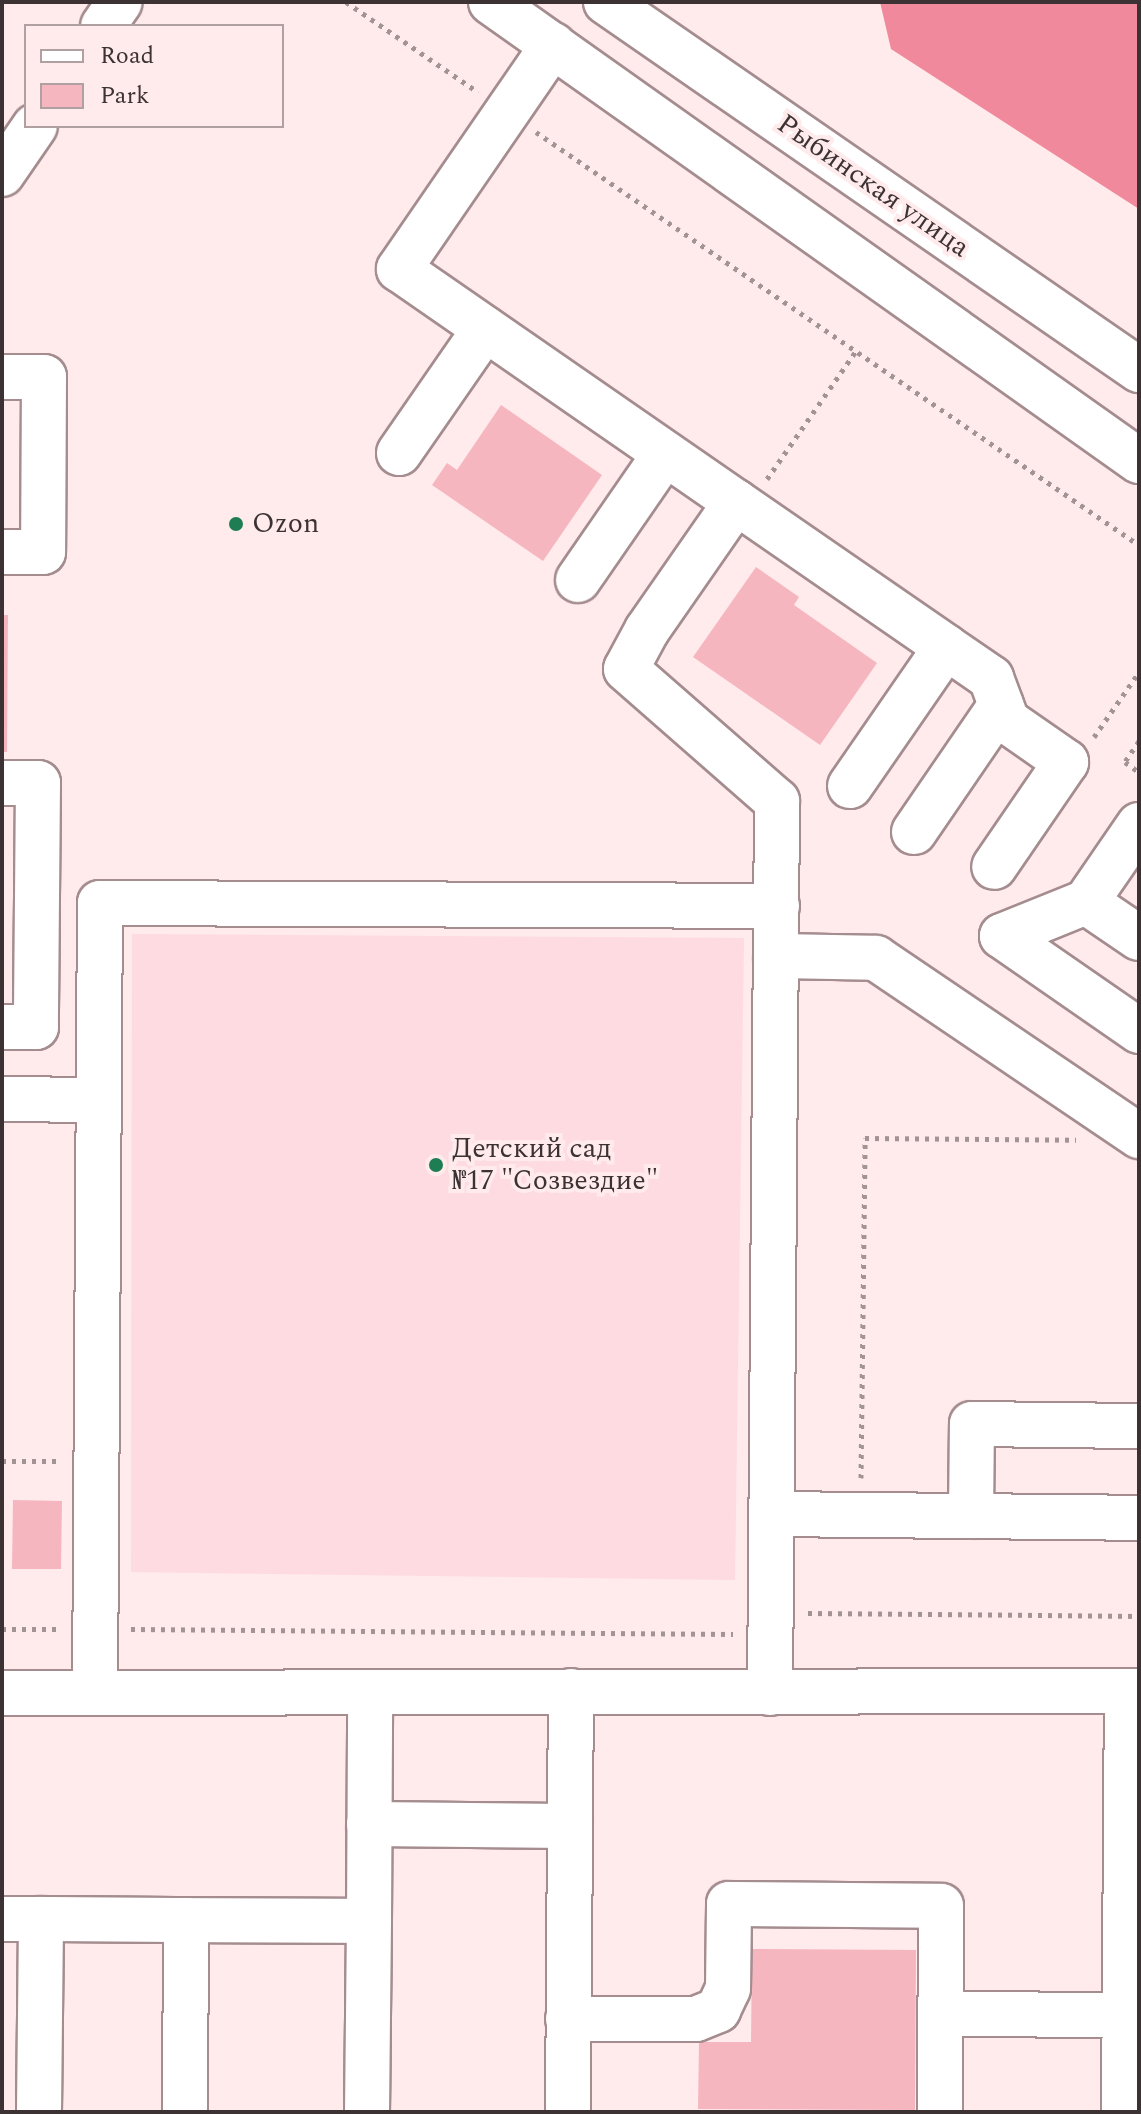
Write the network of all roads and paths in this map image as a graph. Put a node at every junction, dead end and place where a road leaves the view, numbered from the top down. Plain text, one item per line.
1 (120, 2) edge
2 (346, 2) edge
3 (491, 2) edge
4 (606, 2) edge
5 (104, 24) edge
6 (553, 45) junction
7 (507, 112) junction
8 (34, 128) edge
9 (2, 174) edge
10 (485, 329) junction
11 (856, 351) junction
12 (1139, 370) edge
13 (2, 377) edge
14 (399, 453) dead end
15 (665, 454) junction
16 (1139, 461) edge
17 (741, 506) junction
18 (1139, 545) edge
19 (2, 552) edge
20 (578, 580) dead end
21 (946, 647) junction
22 (1139, 672) edge
23 (1001, 705) junction
24 (1139, 741) edge
25 (1066, 762) junction
26 (1139, 772) edge
27 (2, 783) edge
28 (850, 786) dead end
29 (1139, 825) edge
30 (914, 832) dead end
31 (994, 867) dead end
32 (1086, 902) junction
33 (777, 906) junction
34 (1139, 938) edge
35 (776, 956) junction
36 (19, 958) edge
37 (2, 1027) edge
38 (1139, 1031) edge
39 (2, 1099) edge
40 (98, 1100) junction
41 (1139, 1136) edge
42 (1078, 1140) dead end
43 (1139, 1426) edge
44 (2, 1461) edge
45 (96, 1462) junction
46 (772, 1514) junction
47 (861, 1515) junction
48 (971, 1516) junction
49 (1139, 1518) edge
50 (1139, 1616) edge
51 (771, 1624) junction
52 (2, 1629) edge
53 (95, 1629) junction
54 (571, 1691) junction
55 (1133, 1691) edge
56 (370, 1692) junction
57 (2, 1693) edge
58 (95, 1693) junction
59 (770, 1693) junction
60 (1133, 1781) edge
61 (369, 1824) junction
62 (570, 1826) junction
63 (22, 1919) edge
64 (186, 1920) junction
65 (369, 1921) junction
66 (941, 2014) junction
67 (1125, 2015) junction
68 (568, 2019) junction
69 (39, 2112) edge
70 (185, 2112) edge
71 (367, 2112) edge
72 (568, 2112) edge
73 (940, 2112) edge
74 (1124, 2112) edge

1 - 5 main road
2 - 7 path
3 - 6 main road
4 - 12 main road, Рыбинская улица
6 - 7 main road
6 - 16 main road
7 - 10 main road
7 - 11 path
8 - 9 main road
10 - 14 main road
10 - 15 main road
11 - 17 path
11 - 18 path
13 - 19 main road
15 - 17 main road
15 - 20 main road
17 - 21 main road
17 - 33 main road
21 - 23 main road
21 - 28 main road
22 - 25 path
23 - 25 main road
23 - 30 main road
24 - 26 path
25 - 31 main road
27 - 36 main road
29 - 32 main road
32 - 34 main road
32 - 38 main road
33 - 35 main road
33 - 40 main road
35 - 41 main road
35 - 46 main road
36 - 37 main road
39 - 40 main road
40 - 45 main road
42 - 47 path
43 - 48 main road
44 - 45 path
45 - 53 main road
46 - 47 main road
46 - 51 main road
47 - 48 main road
48 - 49 main road
50 - 51 path
51 - 53 path
51 - 59 main road
52 - 53 path
53 - 58 main road
54 - 56 main road
54 - 59 main road
54 - 62 main road
55 - 59 main road
55 - 60 main road
56 - 58 main road
56 - 61 main road
57 - 58 main road
60 - 67 main road
61 - 62 main road
61 - 65 main road
62 - 68 main road
63 - 64 main road
63 - 69 main road
64 - 65 main road
64 - 70 main road
65 - 71 main road
66 - 67 main road
66 - 68 main road
66 - 73 main road
67 - 74 main road
68 - 72 main road

